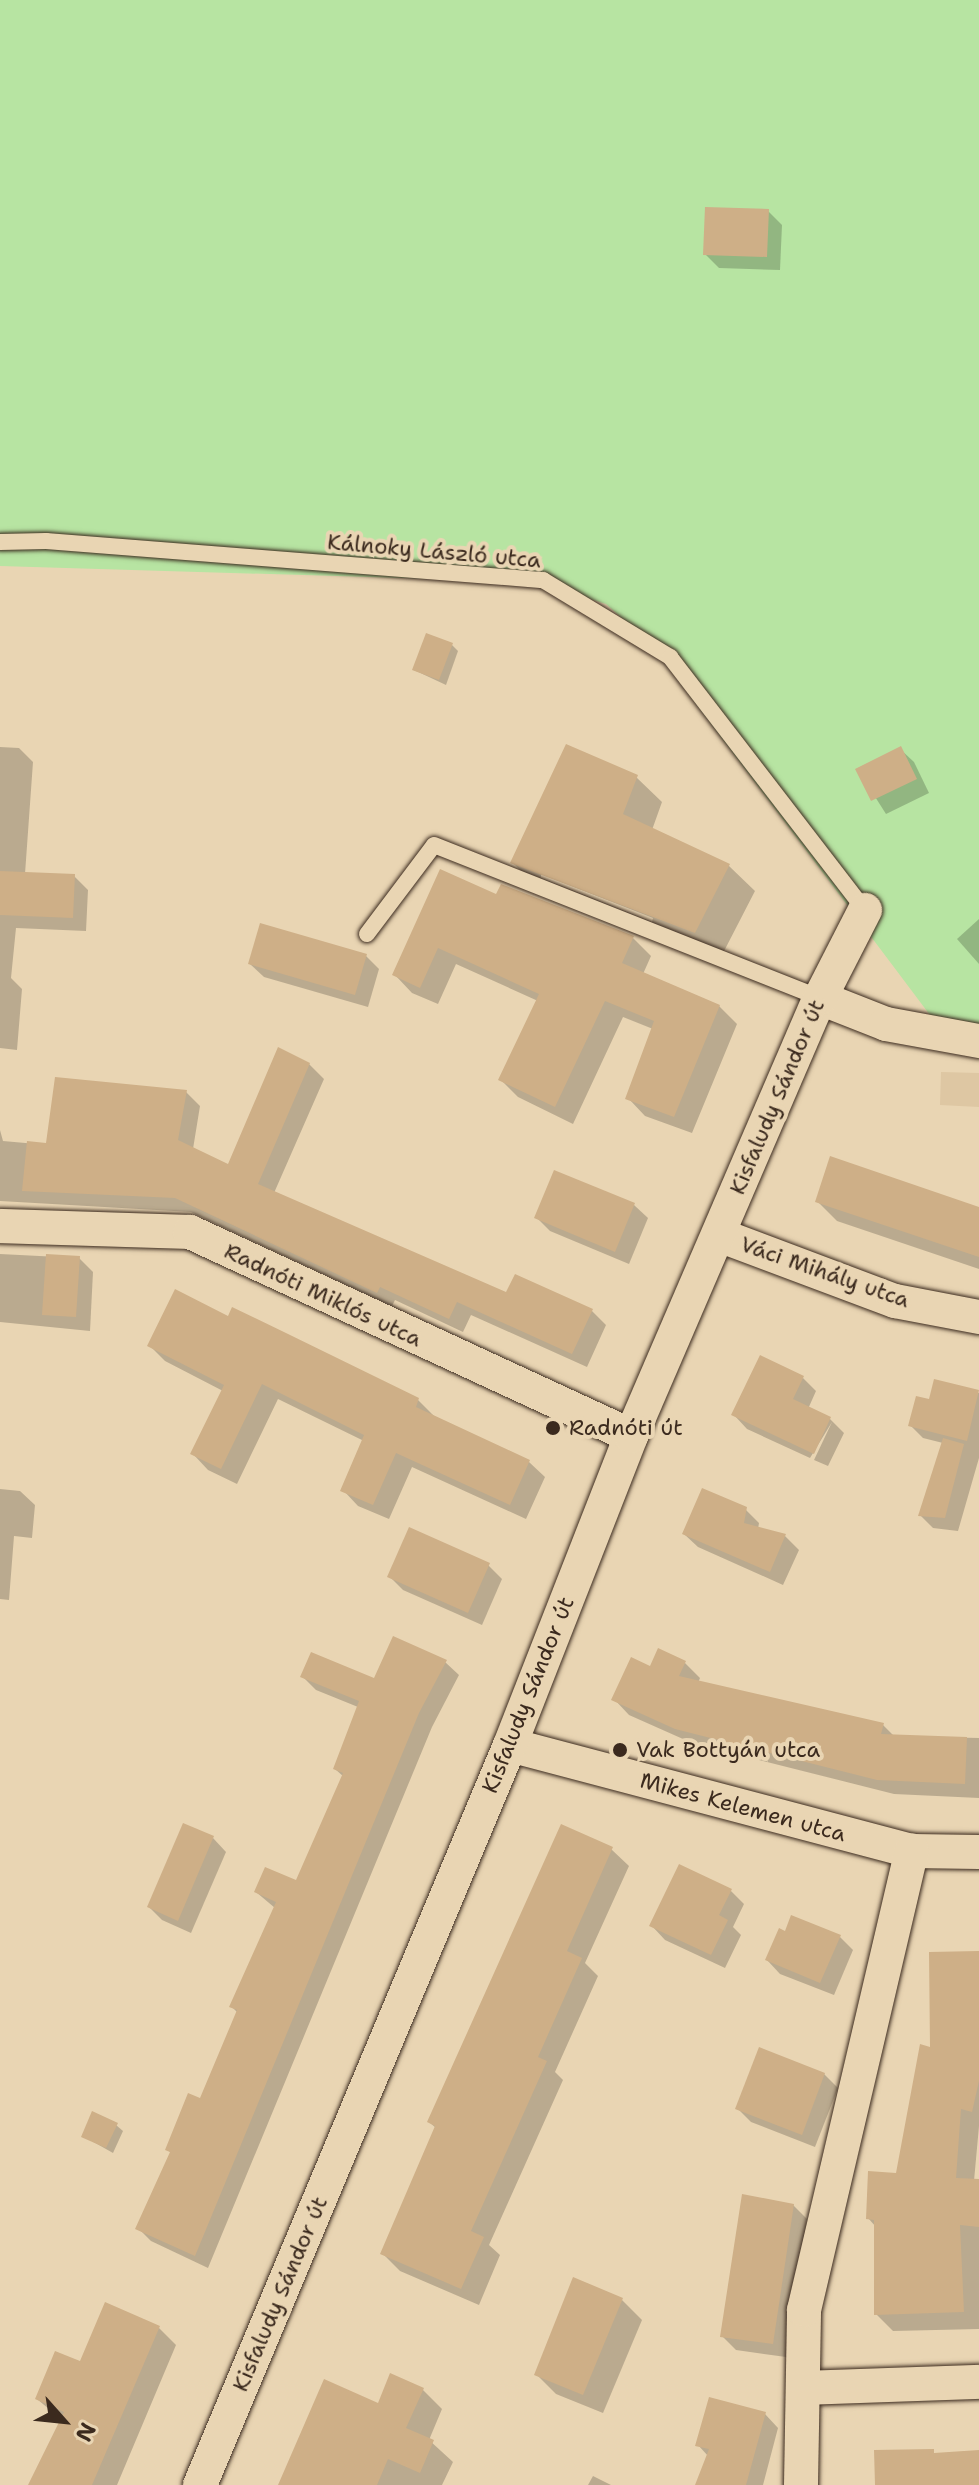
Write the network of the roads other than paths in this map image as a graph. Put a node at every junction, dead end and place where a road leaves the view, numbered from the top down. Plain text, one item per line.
1 (0, 542) edge
2 (865, 910) joint
3 (367, 934) dead end
4 (820, 998) junction
5 (979, 1041) edge
6 (0, 1226) edge
7 (719, 1235) junction
8 (979, 1317) edge
9 (631, 1436) junction
10 (510, 1745) junction
11 (912, 1851) junction
12 (979, 1852) edge
13 (979, 2382) edge
14 (805, 2388) junction
15 (200, 2485) edge
16 (801, 2485) edge

1 - 2 lane, Kálnoky László utca
2 - 4 street, Kisfaludy Sándor út
3 - 4 lane
4 - 5 street
4 - 7 street, Kisfaludy Sándor út
6 - 9 street, Radnóti Miklós utca
7 - 8 street, Váci Mihály utca
7 - 9 street, Kisfaludy Sándor út
9 - 10 street, Kisfaludy Sándor út
10 - 11 street, Mikes Kelemen utca
10 - 15 street, Kisfaludy Sándor út
11 - 12 street, Mikes Kelemen utca
11 - 14 street
13 - 14 street
14 - 16 street

